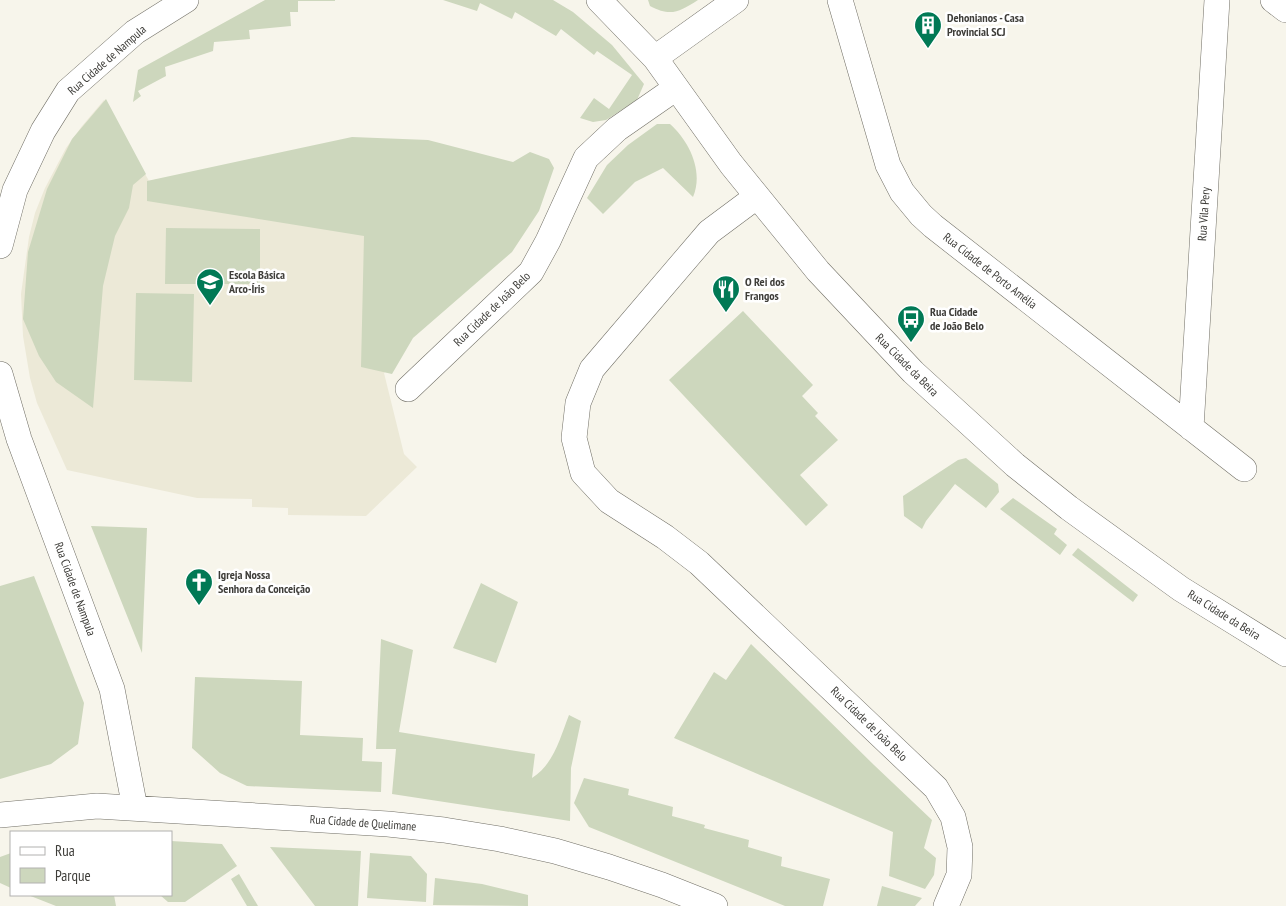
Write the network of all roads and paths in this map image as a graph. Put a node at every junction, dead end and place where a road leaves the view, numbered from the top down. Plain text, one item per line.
1 (186, 0) edge
2 (599, 0) edge
3 (736, 0) edge
4 (840, 0) edge
5 (1217, 0) edge
6 (1273, 0) edge
7 (1286, 10) edge
8 (655, 58) junction
9 (676, 88) junction
10 (756, 197) junction
11 (0, 246) edge
12 (0, 374) edge
13 (408, 389) dead end
14 (1190, 428) junction
15 (1244, 469) dead end
16 (1286, 654) edge
17 (135, 808) junction
18 (0, 815) edge
19 (715, 906) edge
20 (946, 906) edge

1 - 11 street, Rua Cidade de Nampula
2 - 8 street, Rua Cidade da Beira
3 - 8 street
4 - 14 street, Rua Cidade de Porto Amélia
5 - 14 street, Rua Vila Pery
6 - 7 street
8 - 9 street, Rua Cidade da Beira
9 - 10 street, Rua Cidade da Beira
9 - 13 street, Rua Cidade de João Belo
10 - 16 street, Rua Cidade da Beira
10 - 20 street, Rua Cidade de João Belo
12 - 17 street, Rua Cidade de Nampula
14 - 15 street, Rua Cidade de Porto Amélia
17 - 18 street, Rua Cidade de Quelimane
17 - 19 street, Rua Cidade de Quelimane

